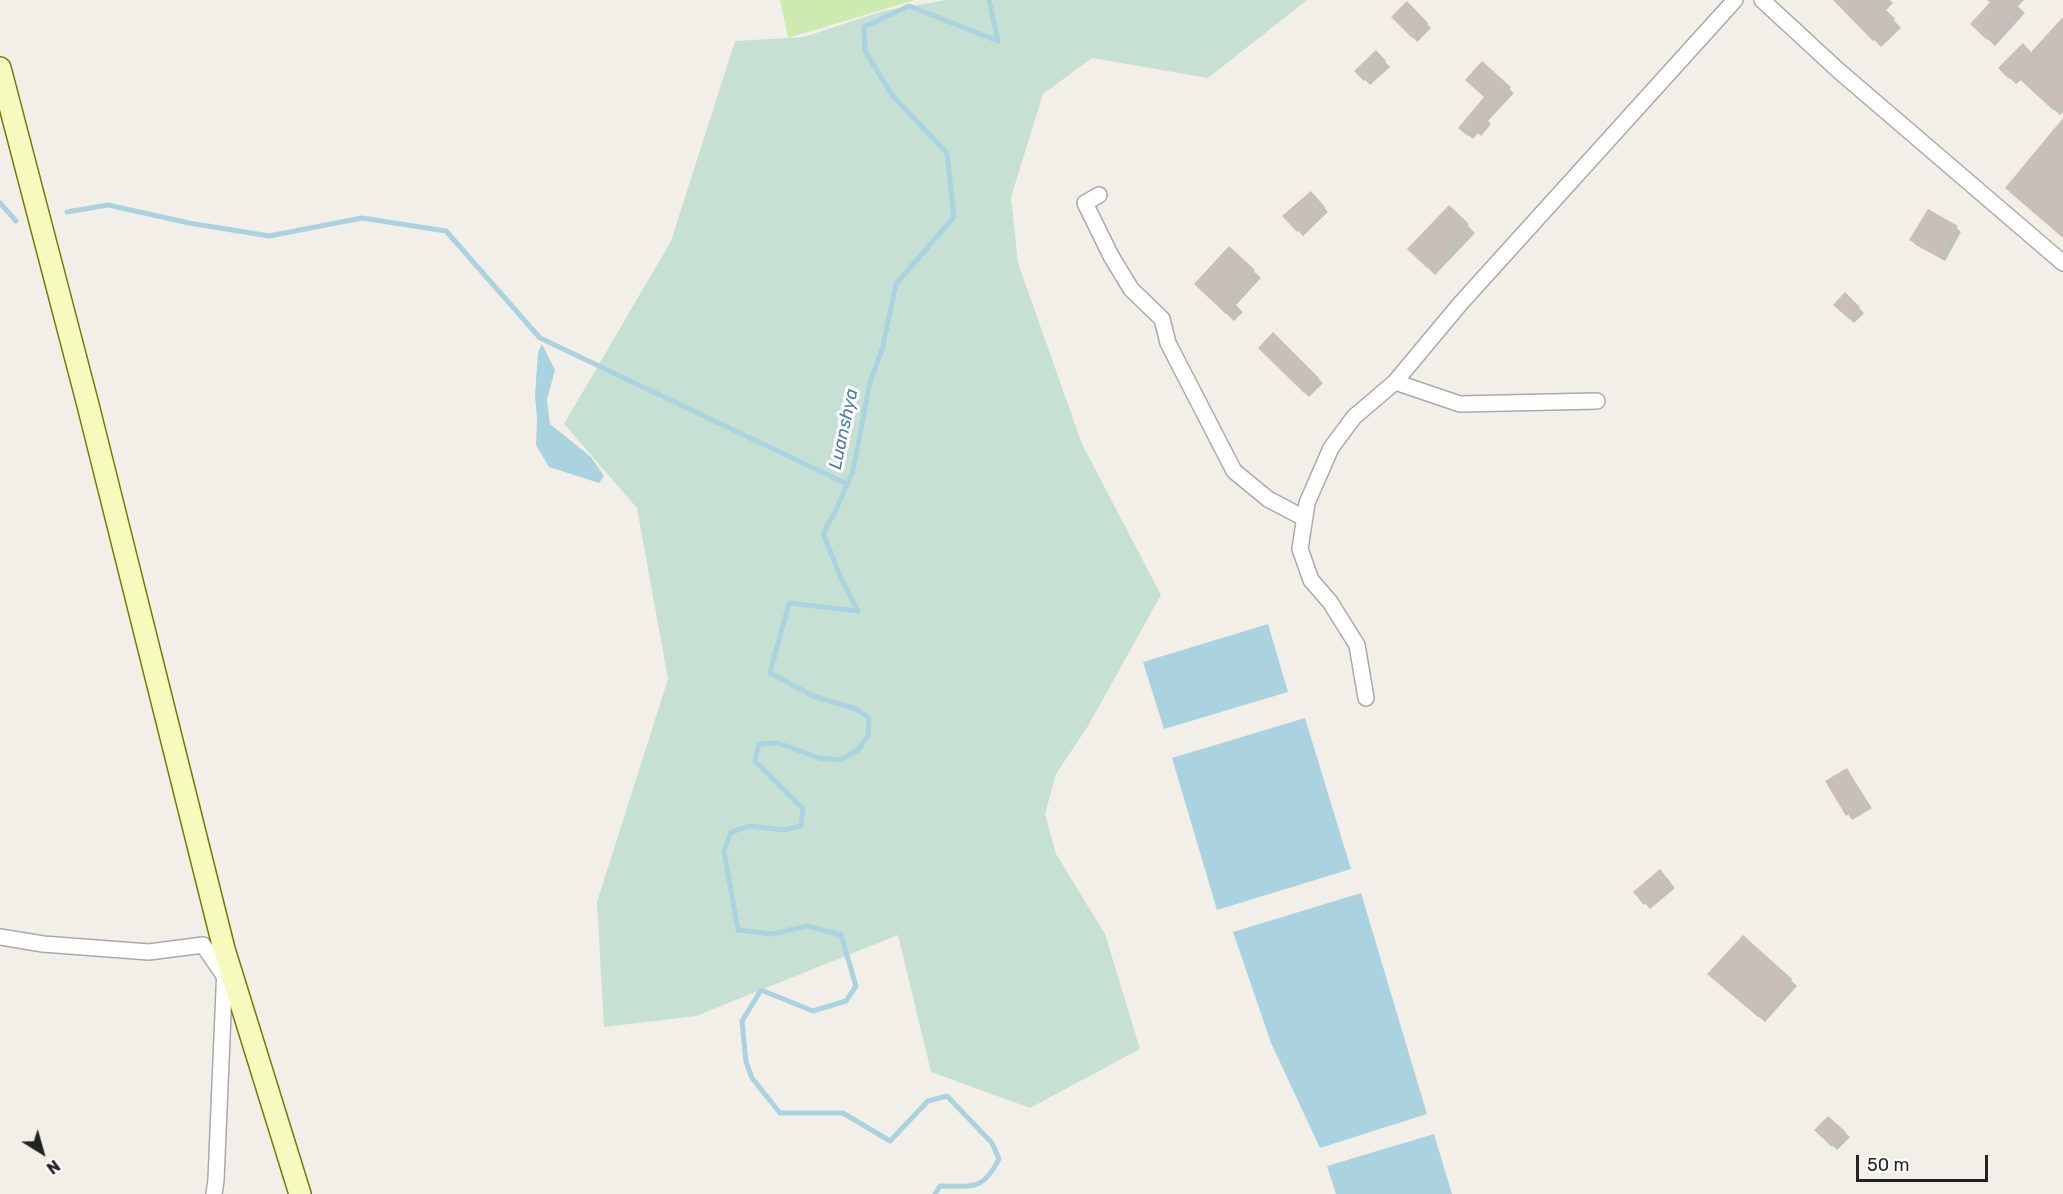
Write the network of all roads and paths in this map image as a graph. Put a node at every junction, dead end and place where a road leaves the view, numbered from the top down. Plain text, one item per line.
1 (1735, 0) edge
2 (1762, 0) edge
3 (0, 68) edge
4 (1099, 195) dead end
5 (2063, 263) edge
6 (1395, 382) junction
7 (1597, 401) dead end
8 (1304, 518) junction
9 (1366, 698) dead end
10 (0, 937) edge
11 (224, 949) junction
12 (225, 977) junction
13 (214, 1194) edge
14 (300, 1194) edge

1 - 6 street
2 - 5 street
3 - 11 main road
4 - 8 street
6 - 7 street
6 - 8 street
8 - 9 street
10 - 12 street
11 - 12 street
11 - 14 main road
12 - 13 street

